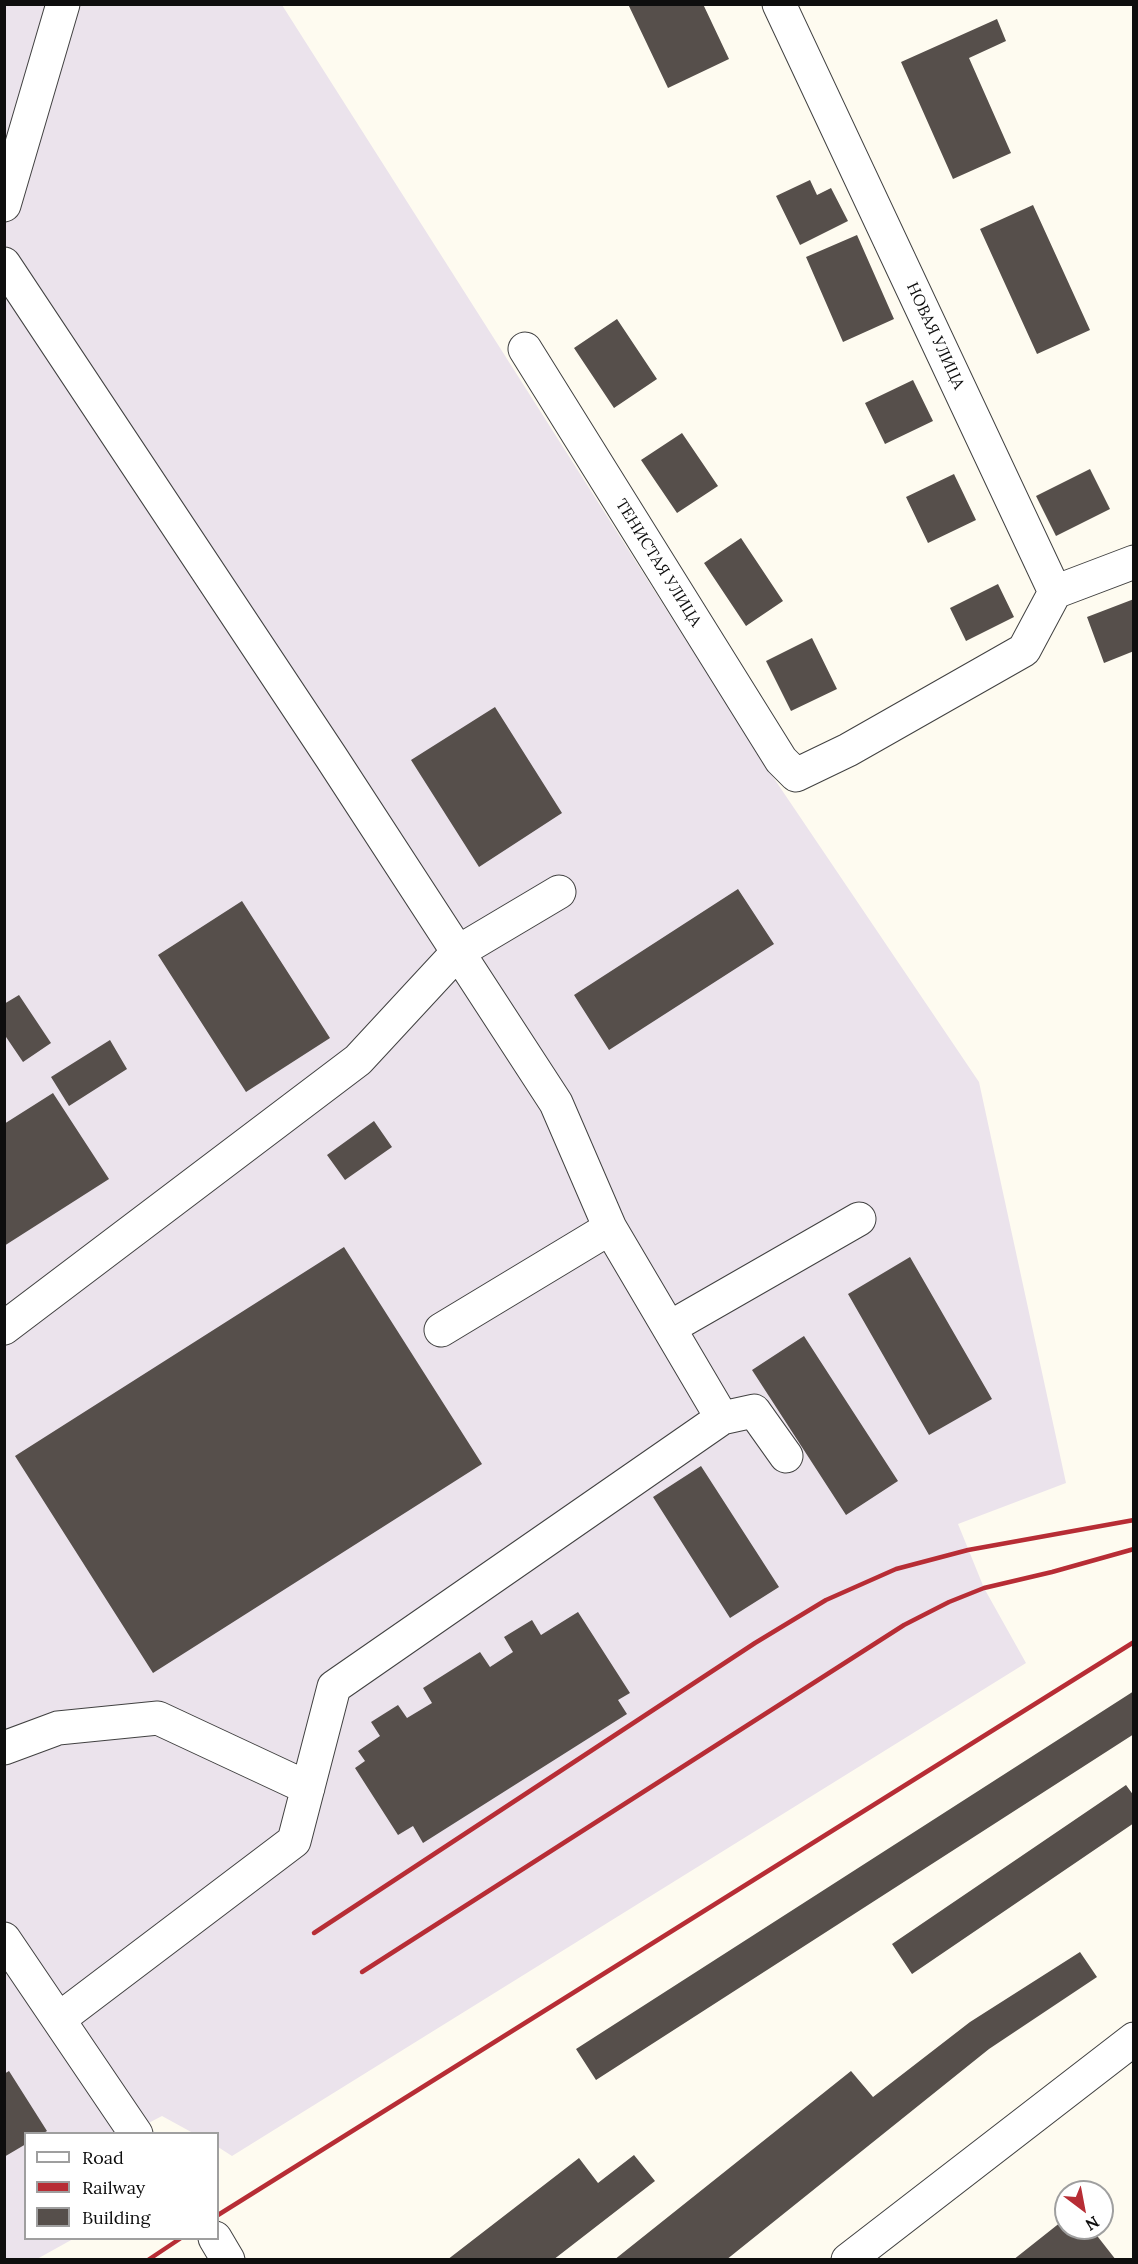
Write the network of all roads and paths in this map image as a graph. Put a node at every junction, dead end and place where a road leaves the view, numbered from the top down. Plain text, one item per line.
1 (63, 4) edge
2 (779, 4) edge
3 (4, 205) edge
4 (4, 264) edge
5 (525, 348) dead end
6 (1134, 562) edge
7 (1055, 592) junction
8 (559, 892) dead end
9 (458, 952) junction
10 (859, 1219) dead end
11 (610, 1228) junction
12 (4, 1328) edge
13 (669, 1328) junction
14 (441, 1330) dead end
15 (722, 1418) junction
16 (786, 1456) dead end
17 (4, 1748) edge
18 (308, 1788) junction
19 (4, 1939) edge
20 (59, 2019) junction
21 (1134, 2039) edge
22 (135, 2132) edge
23 (216, 2240) edge
24 (228, 2259) edge
25 (848, 2259) edge

1 - 3 street
2 - 7 street, НОВАЯ УЛИЦА
4 - 9 street
5 - 7 street, ТЕНИСТАЯ УЛИЦА
6 - 7 street
8 - 9 street
9 - 11 street
9 - 12 street
10 - 13 street
11 - 13 street
11 - 14 street
13 - 15 street
15 - 16 street
15 - 18 street
17 - 18 street
18 - 20 street
19 - 20 street
20 - 22 street
21 - 25 street
23 - 24 street

